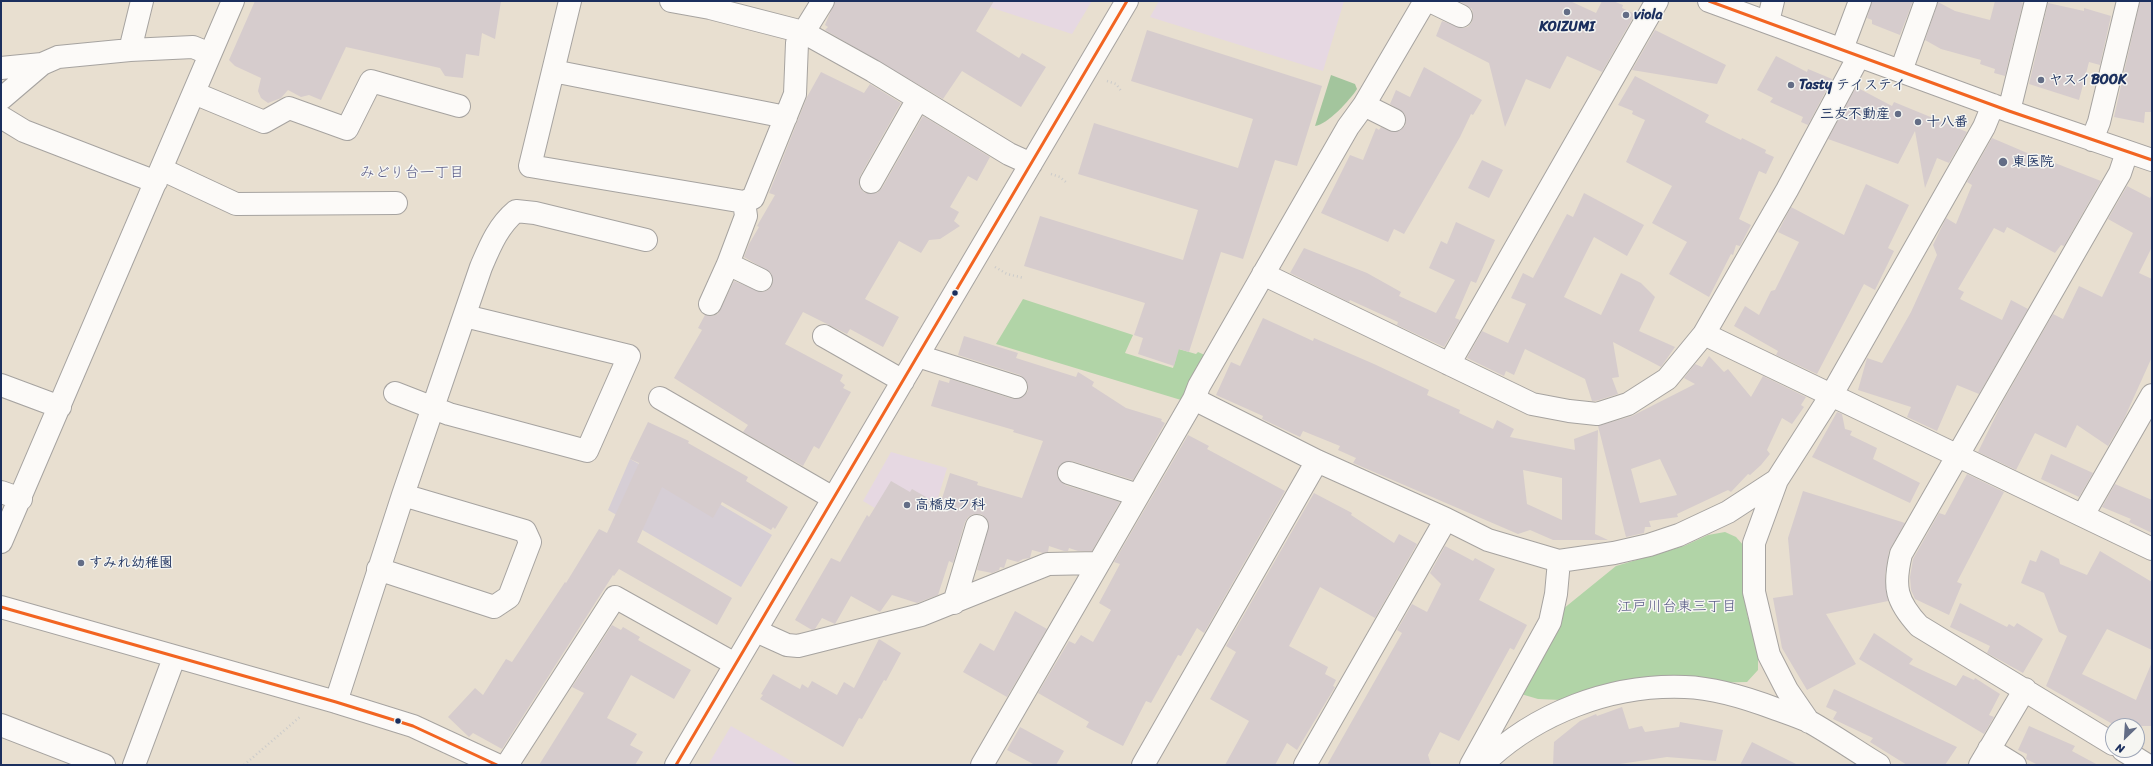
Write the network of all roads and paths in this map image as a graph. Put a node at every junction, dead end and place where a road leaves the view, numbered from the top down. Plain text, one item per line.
1 (142, 1) edge
2 (233, 1) edge
3 (570, 1) edge
4 (671, 1) edge
5 (823, 1) edge
6 (1127, 1) edge
7 (1425, 1) edge
8 (1430, 1) edge
9 (1657, 1) edge
10 (1709, 1) edge
11 (1773, 1) edge
12 (1860, 1) edge
13 (1926, 1) edge
14 (2036, 1) edge
15 (2128, 1) edge
16 (710, 4) edge
17 (1461, 16) dead end
18 (1768, 22) junction
19 (803, 32) junction
20 (130, 50) junction
21 (1850, 53) junction
22 (210, 54) junction
23 (42, 64) junction
24 (1, 68) edge
25 (553, 71) junction
26 (1901, 71) junction
27 (1107, 81) dead end
28 (194, 92) junction
29 (1122, 92) dead end
30 (1, 99) edge
31 (918, 99) junction
32 (1364, 105) junction
33 (459, 106) dead end
34 (2001, 108) junction
35 (1, 117) edge
36 (786, 117) junction
37 (1394, 120) dead end
38 (2092, 140) junction
39 (2127, 152) junction
40 (2152, 160) edge
41 (1031, 164) junction
42 (1050, 173) dead end
43 (159, 175) junction
44 (871, 182) dead end
45 (1068, 183) dead end
46 (744, 202) junction
47 (396, 203) dead end
48 (646, 240) dead end
49 (728, 264) junction
50 (994, 267) dead end
51 (1264, 274) junction
52 (1024, 278) dead end
53 (761, 280) dead end
54 (710, 304) dead end
55 (465, 316) junction
56 (1704, 334) junction
57 (824, 336) dead end
58 (918, 356) junction
59 (1449, 364) junction
60 (903, 381) junction
61 (1, 385) edge
62 (1016, 387) dead end
63 (395, 393) dead end
64 (1832, 394) junction
65 (2152, 395) edge
66 (660, 398) dead end
67 (1194, 399) junction
68 (60, 407) junction
69 (433, 408) junction
70 (1958, 456) junction
71 (1317, 461) junction
72 (1069, 473) dead end
73 (1777, 480) junction
74 (11, 495) edge
75 (403, 495) junction
76 (1138, 495) junction
77 (833, 498) junction
78 (2083, 515) junction
79 (1446, 518) junction
80 (977, 526) dead end
81 (1, 542) edge
82 (2152, 549) edge
83 (1559, 562) junction
84 (1098, 563) junction
85 (378, 569) junction
86 (954, 603) junction
87 (1, 607) edge
88 (756, 631) junction
89 (174, 658) junction
90 (735, 664) junction
91 (2025, 689) junction
92 (312, 696) junction
93 (336, 702) junction
94 (1809, 722) junction
95 (1, 725) edge
96 (2105, 739) edge
97 (1984, 757) edge
98 (2136, 758) edge
99 (104, 765) edge
100 (134, 765) edge
101 (244, 765) edge
102 (497, 765) edge
103 (507, 765) edge
104 (676, 765) edge
105 (982, 765) edge
106 (1143, 765) edge
107 (1304, 765) edge
108 (1471, 765) edge
109 (1482, 765) edge
110 (1879, 765) edge
111 (2015, 765) edge
112 (2147, 765) edge

1 - 20 street
2 - 22 street
3 - 25 street
4 - 16 street
5 - 19 street
6 - 41 street
7 - 32 street
8 - 17 street
9 - 59 street
10 - 18 street
11 - 18 street
12 - 21 street
13 - 26 street
14 - 34 street
15 - 38 street
16 - 19 street
18 - 21 street
19 - 31 street
19 - 36 street
20 - 22 street
20 - 23 street
21 - 26 street
21 - 56 street
22 - 28 street
23 - 24 street
23 - 30 street
25 - 36 street
25 - 46 street
26 - 34 street
27 - 29 path
28 - 33 street
28 - 43 street
31 - 41 street
31 - 44 street
32 - 37 street
32 - 51 street
34 - 38 street
34 - 64 street
35 - 43 street
36 - 46 street
38 - 39 street
39 - 40 street
39 - 70 street
41 - 58 street
42 - 45 path
43 - 47 street
43 - 68 street
46 - 49 street
48 - 55 street
49 - 53 street
49 - 54 street
50 - 52 path
51 - 59 street
51 - 67 street
55 - 69 street
55 - 69 street
56 - 59 street
56 - 64 street
57 - 60 street
58 - 60 street
58 - 62 street
60 - 77 street
61 - 68 street
63 - 69 street
64 - 70 street
64 - 73 street
65 - 78 street
66 - 77 street
67 - 71 street
67 - 76 street
68 - 74 street
69 - 75 street
70 - 78 street
70 - 91 street
71 - 79 street
71 - 106 street
72 - 76 street
73 - 83 street
73 - 94 street
74 - 81 street
75 - 85 street
75 - 85 street
76 - 84 street
77 - 88 street
78 - 82 street
79 - 83 street
79 - 107 street
80 - 86 street
83 - 108 street
84 - 86 street
84 - 105 street
85 - 93 street
86 - 88 street
87 - 89 street
88 - 90 street
89 - 92 street
89 - 100 street
90 - 103 street
90 - 104 street
91 - 96 street
91 - 97 street
92 - 93 street
92 - 101 path
93 - 102 street
94 - 109 street
94 - 110 street
95 - 99 street
97 - 111 street
98 - 112 street

